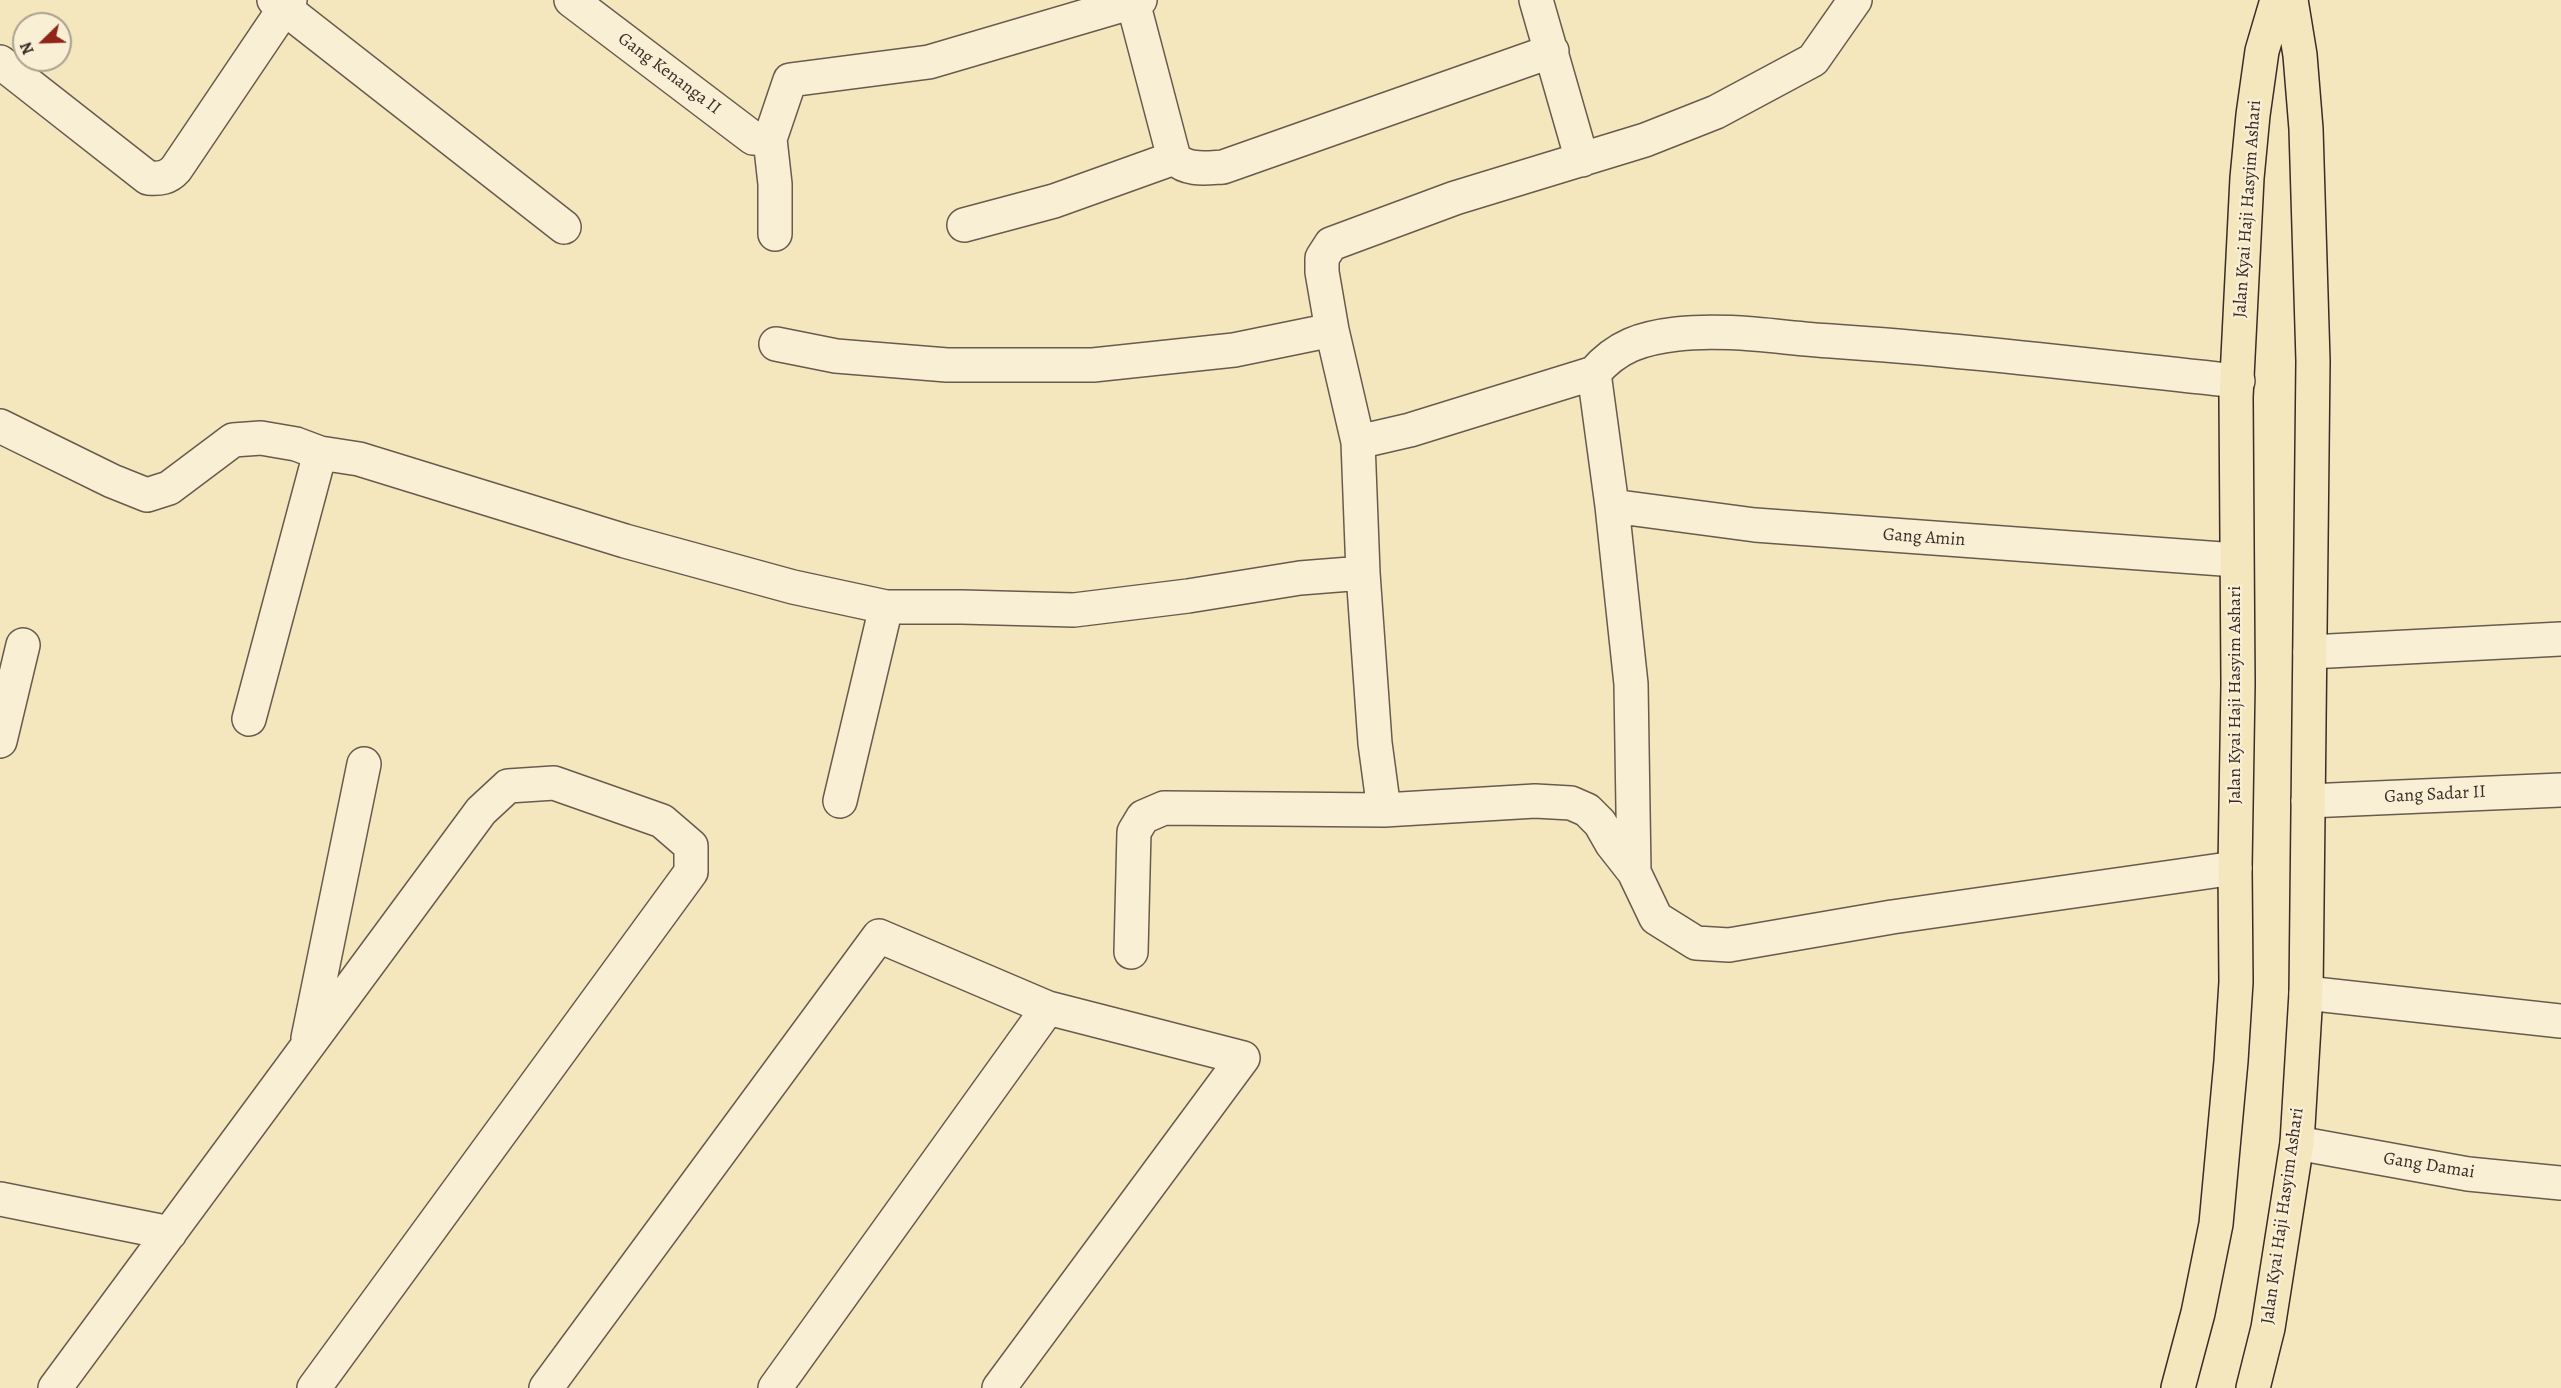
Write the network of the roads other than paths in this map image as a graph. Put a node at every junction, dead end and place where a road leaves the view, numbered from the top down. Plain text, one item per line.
1 (572, 0) edge
2 (1536, 0) edge
3 (1855, 0) edge
4 (2277, 0) edge
5 (2291, 0) edge
6 (1136, 1) edge
7 (283, 3) edge
8 (1552, 51) junction
9 (0, 62) edge
10 (770, 138) junction
11 (1174, 158) junction
12 (1582, 160) junction
13 (964, 225) dead end
14 (564, 227) dead end
15 (775, 234) dead end
16 (1332, 330) junction
17 (776, 344) dead end
18 (1594, 373) junction
19 (2238, 381) junction
20 (0, 426) edge
21 (1358, 442) junction
22 (320, 453) junction
23 (1612, 506) junction
24 (2236, 560) junction
25 (1363, 573) junction
26 (886, 607) junction
27 (2561, 639) edge
28 (23, 645) dead end
29 (2310, 652) junction
30 (249, 719) dead end
31 (0, 741) edge
32 (364, 764) dead end
33 (2561, 790) edge
34 (840, 801) dead end
35 (2308, 801) junction
36 (1383, 810) junction
37 (2235, 868) junction
38 (1634, 872) junction
39 (1131, 952) dead end
40 (2306, 993) junction
41 (1048, 1008) junction
42 (2561, 1021) edge
43 (306, 1048) junction
44 (2297, 1143) junction
45 (2561, 1183) edge
46 (0, 1199) edge
47 (170, 1233) junction
48 (1002, 1387) edge
49 (55, 1388) edge
50 (314, 1388) edge
51 (546, 1388) edge
52 (775, 1388) edge
53 (2178, 1388) edge
54 (2253, 1388) edge

1 - 10 street, Gang Kenanga II
2 - 8 street
3 - 12 street
4 - 19 main road, Jalan Kyai Haji Hasyim Ashari
5 - 29 main road, Jalan Kyai Haji Hasyim Ashari
6 - 10 street
6 - 11 street
7 - 9 street
7 - 14 street
8 - 11 street
8 - 12 street
10 - 15 street
11 - 13 street
12 - 16 street
16 - 17 street
16 - 21 street
18 - 19 street
18 - 21 street
18 - 23 street
19 - 24 main road, Jalan Kyai Haji Hasyim Ashari
20 - 22 street
21 - 25 street
22 - 26 street
22 - 30 street
23 - 24 street, Gang Amin
23 - 38 street
24 - 37 main road, Jalan Kyai Haji Hasyim Ashari
25 - 26 street
25 - 36 street
26 - 34 street
27 - 29 street
28 - 31 street
29 - 35 main road, Jalan Kyai Haji Hasyim Ashari
32 - 43 street
33 - 35 street, Gang Sadar II
35 - 40 main road, Jalan Kyai Haji Hasyim Ashari
36 - 38 street
36 - 39 street
37 - 38 street
37 - 53 main road, Jalan Kyai Haji Hasyim Ashari
40 - 42 street
40 - 44 main road, Jalan Kyai Haji Hasyim Ashari
41 - 48 street
41 - 51 street
41 - 52 street
43 - 47 street
43 - 50 street
44 - 45 street, Gang Damai
44 - 54 main road, Jalan Kyai Haji Hasyim Ashari
46 - 47 street
47 - 49 street

